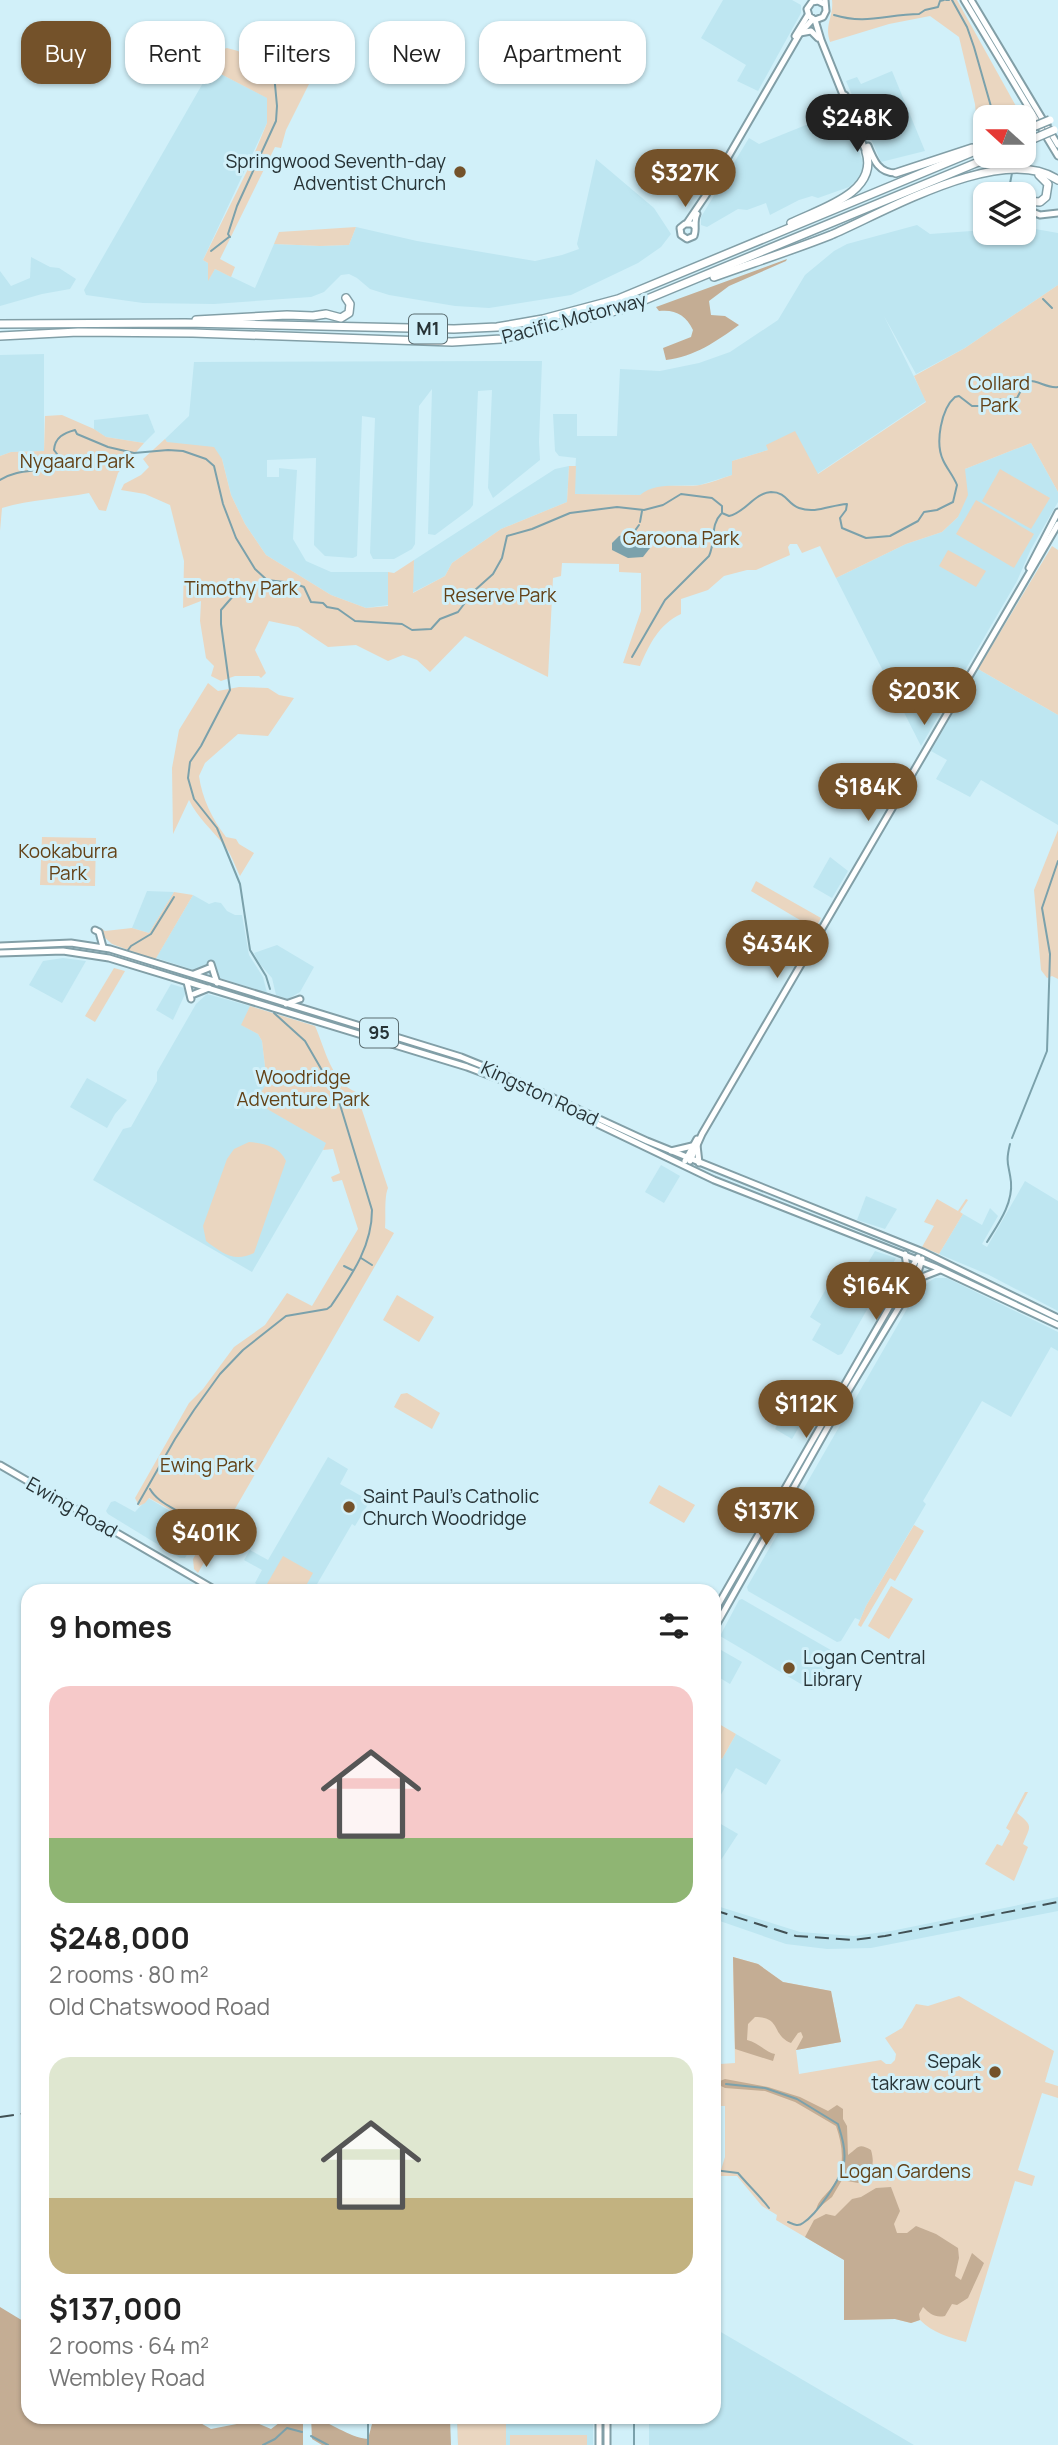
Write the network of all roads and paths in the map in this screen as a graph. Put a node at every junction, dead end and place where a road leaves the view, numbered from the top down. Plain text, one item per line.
1 (815, 0) edge
2 (964, 0) edge
3 (971, 0) edge
4 (825, 2) edge
5 (814, 18) junction
6 (800, 33) junction
7 (821, 40) junction
8 (843, 93) junction
9 (1058, 116) edge
10 (750, 119) junction
11 (1036, 126) edge
12 (1056, 130) edge
13 (1036, 138) edge
14 (1058, 145) edge
15 (973, 150) edge
16 (973, 151) edge
17 (866, 152) joint
18 (1058, 156) edge
19 (973, 164) edge
20 (1026, 170) junction
21 (897, 173) joint
22 (1058, 180) edge
23 (706, 195) junction
24 (1036, 202) edge
25 (1036, 213) edge
26 (1058, 213) edge
27 (687, 223) junction
28 (695, 228) junction
29 (737, 250) junction
30 (667, 292) junction
31 (346, 298) dead end
32 (185, 323) junction
33 (0, 324) edge
34 (0, 336) edge
35 (1058, 512) edge
36 (1058, 524) edge
37 (1023, 581) junction
38 (95, 930) dead end
39 (0, 946) edge
40 (103, 947) junction
41 (0, 953) edge
42 (191, 975) junction
43 (187, 982) junction
44 (217, 983) junction
45 (209, 988) junction
46 (286, 1004) junction
47 (306, 1011) junction
48 (695, 1146) junction
49 (671, 1152) junction
50 (688, 1159) junction
51 (699, 1163) junction
52 (685, 1166) junction
53 (922, 1252) junction
54 (905, 1254) junction
55 (919, 1260) junction
56 (940, 1270) junction
57 (908, 1274) junction
58 (916, 1279) junction
59 (1058, 1318) edge
60 (1058, 1325) edge
61 (0, 1465) edge
62 (205, 1584) edge
63 (721, 1600) edge
64 (721, 1617) edge
65 (599, 2424) edge
66 (607, 2424) edge
67 (599, 2445) edge
68 (607, 2445) edge

1 - 4 main road
1 - 5 main road
2 - 18 main road
3 - 14 main road
4 - 5 main road
5 - 6 main road
5 - 7 main road
5 - 10 main road
6 - 7 main road
6 - 10 main road
7 - 8 main road
8 - 17 main road
8 - 21 main road
9 - 11 highway, bridge
10 - 23 main road
12 - 13 highway, bridge
15 - 21 highway
16 - 29 highway, Pacific Motorway / M1
17 - 29 highway
19 - 30 highway, Pacific Motorway / M1
20 - 22 highway
20 - 24 highway
20 - 30 highway
23 - 27 main road
23 - 28 main road
25 - 26 main road
27 - 28 main road
27 - 28 main road
29 - 32 highway, Pacific Motorway / M1
30 - 34 highway, Pacific Motorway / M1
31 - 32 highway
32 - 33 highway, Pacific Motorway / M1
35 - 37 main road
36 - 37 main road
37 - 48 main road
38 - 40 main road
39 - 40 main road, Kingston Road / 95
40 - 42 main road, Kingston Road / 95
41 - 43 main road, Kingston Road / 95
42 - 44 main road, Kingston Road / 95
42 - 44 main road
43 - 45 main road, Kingston Road / 95
43 - 45 main road
44 - 46 main road, Kingston Road / 95
45 - 52 main road, Kingston Road / 95
46 - 47 main road, Kingston Road / 95
46 - 47 main road
47 - 49 main road, Kingston Road / 95
48 - 49 main road
48 - 50 main road
48 - 51 main road
49 - 50 main road, Kingston Road / 95
50 - 51 main road, Kingston Road
50 - 52 main road
51 - 53 main road, Kingston Road
52 - 54 main road, Kingston Road
53 - 55 main road
53 - 59 main road, Kingston Road
54 - 55 main road, Kingston Road
54 - 57 main road
55 - 56 main road, Kingston Road
55 - 57 main road
55 - 58 main road
56 - 58 main road
56 - 60 main road, Kingston Road
57 - 63 main road
58 - 64 main road
61 - 62 main road, Ewing Road
65 - 67 main road
66 - 68 main road

